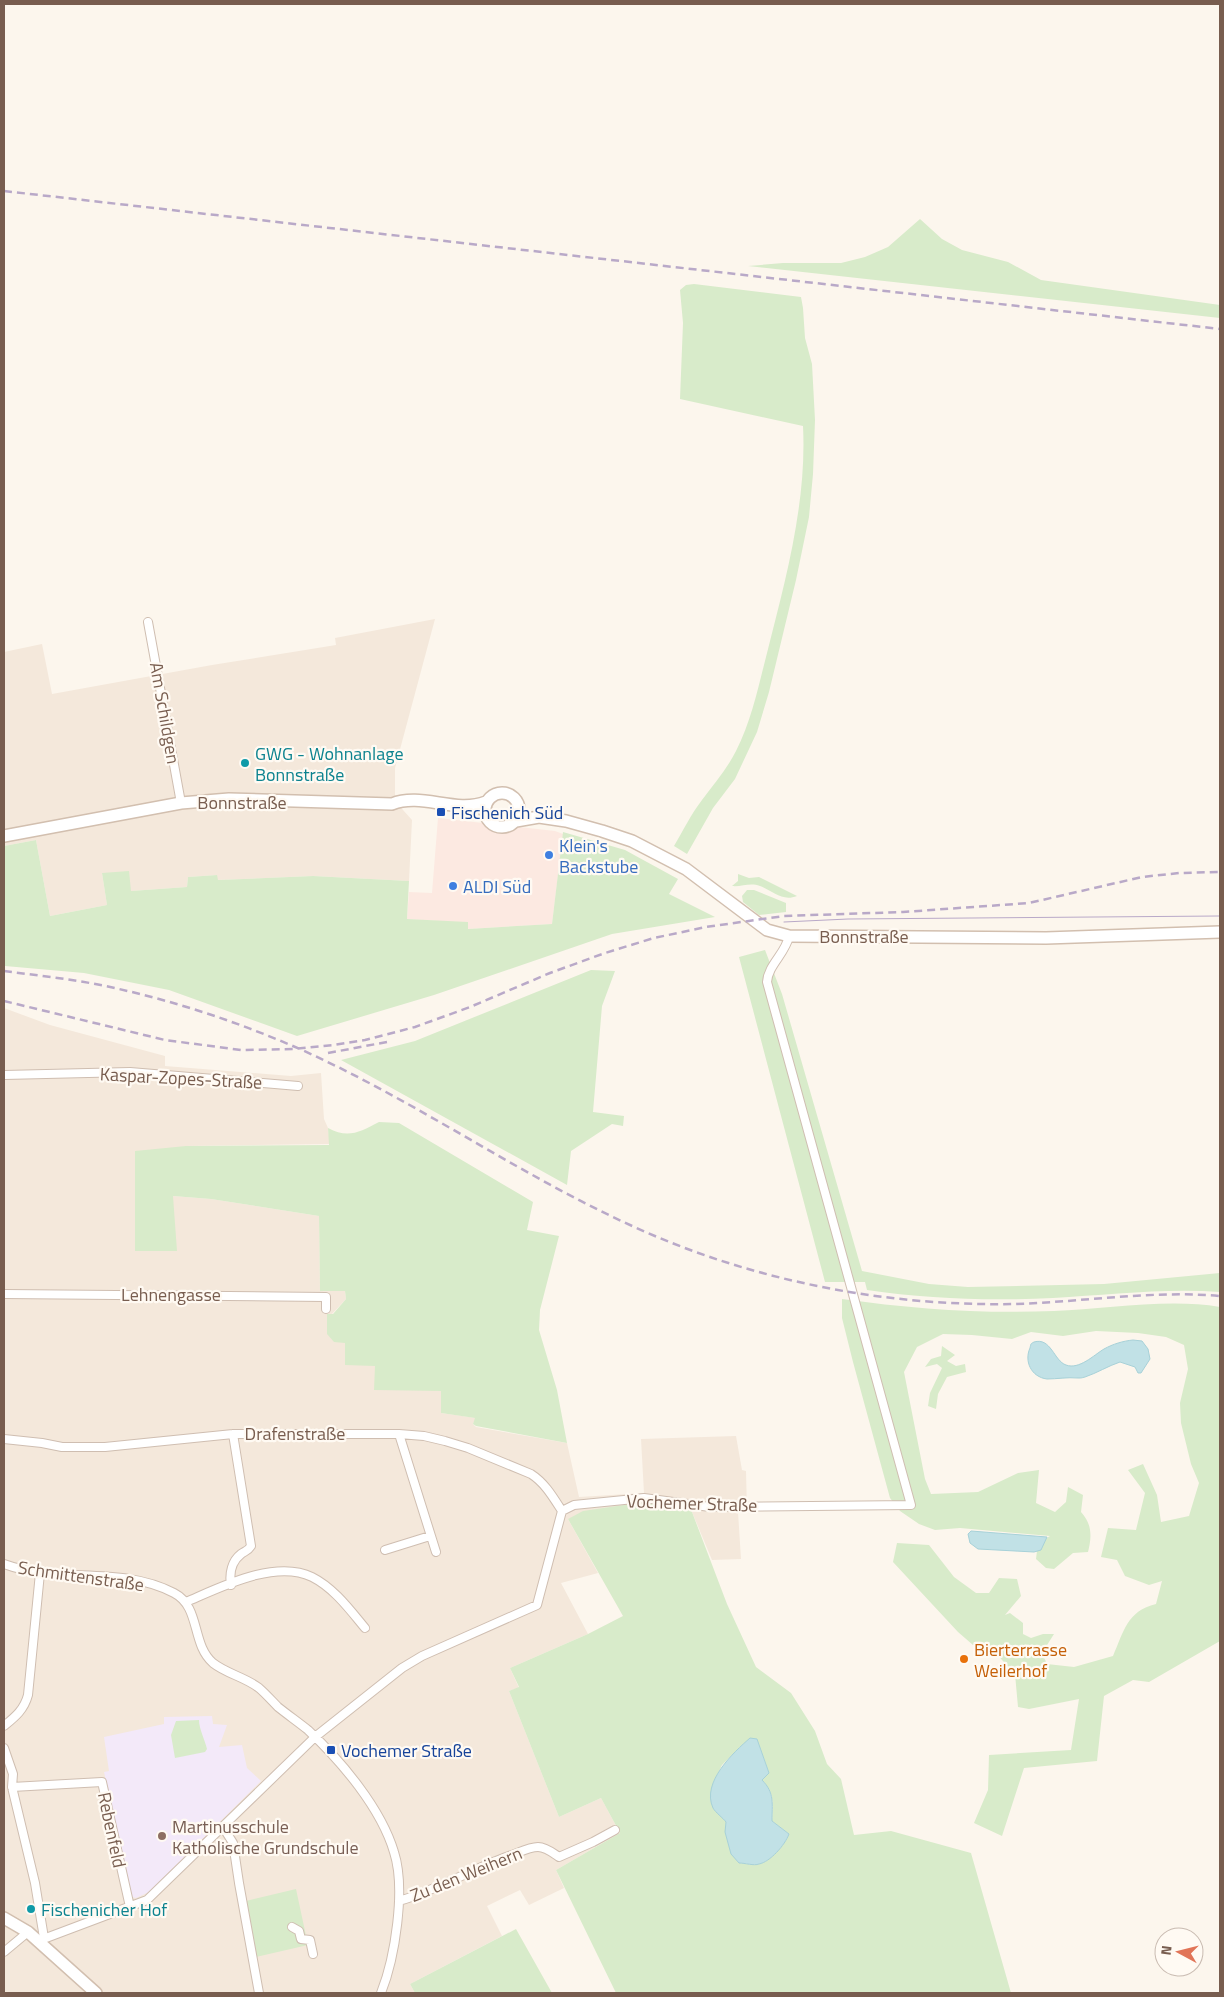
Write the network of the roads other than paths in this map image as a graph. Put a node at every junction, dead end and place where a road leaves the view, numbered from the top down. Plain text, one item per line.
1 (148, 622) dead end
2 (486, 802) junction
3 (182, 803) junction
4 (518, 803) junction
5 (451, 805) junction
6 (539, 818) junction
7 (487, 820) junction
8 (516, 821) junction
9 (4, 836) edge
10 (1220, 932) edge
11 (789, 936) junction
12 (4, 1075) edge
13 (298, 1086) dead end
14 (4, 1294) edge
15 (326, 1309) dead end
16 (233, 1434) junction
17 (399, 1434) junction
18 (4, 1439) edge
19 (562, 1511) junction
20 (430, 1536) junction
21 (385, 1550) dead end
22 (436, 1552) dead end
23 (4, 1564) edge
24 (40, 1573) junction
25 (231, 1584) junction
26 (186, 1602) junction
27 (366, 1628) dead end
28 (4, 1726) edge
29 (315, 1737) junction
30 (4, 1748) edge
31 (12, 1787) junction
32 (223, 1826) junction
33 (615, 1830) dead end
34 (399, 1901) junction
35 (130, 1907) junction
36 (4, 1918) edge
37 (292, 1927) dead end
38 (28, 1932) junction
39 (41, 1940) junction
40 (4, 1952) edge
41 (313, 1954) dead end
42 (96, 1993) edge
43 (259, 1993) edge
44 (381, 1993) edge

1 - 3 street, Am Schildgen
2 - 4 main road
2 - 5 main road, Bonnstraße
2 - 7 main road
3 - 5 main road, Bonnstraße
3 - 9 main road, Bonnstraße
4 - 6 main road, Bonnstraße
4 - 8 main road
5 - 7 main road, Bonnstraße
6 - 8 main road, Bonnstraße
6 - 11 main road, Bonnstraße
7 - 8 main road
10 - 11 main road, Bonnstraße
11 - 19 street, Vochemer Straße
12 - 13 street, Kaspar-Zopes-Straße
14 - 15 street, Lehnengasse
16 - 17 street, Drafenstraße
16 - 18 street, Drafenstraße
16 - 25 street
17 - 19 street, Drafenstraße
17 - 20 street
19 - 29 street
20 - 21 street
20 - 22 street
23 - 24 street, Schmittenstraße
24 - 26 street, Schmittenstraße
24 - 28 street
25 - 26 street
25 - 27 street
26 - 29 street
29 - 32 street
29 - 34 street
30 - 31 street
31 - 35 street, Rebenfeld
31 - 39 street
32 - 35 street
32 - 43 street
33 - 34 street, Zu den Weihern
34 - 44 street
35 - 39 street
36 - 38 main road
37 - 41 street
38 - 39 main road
38 - 40 street
39 - 42 main road

